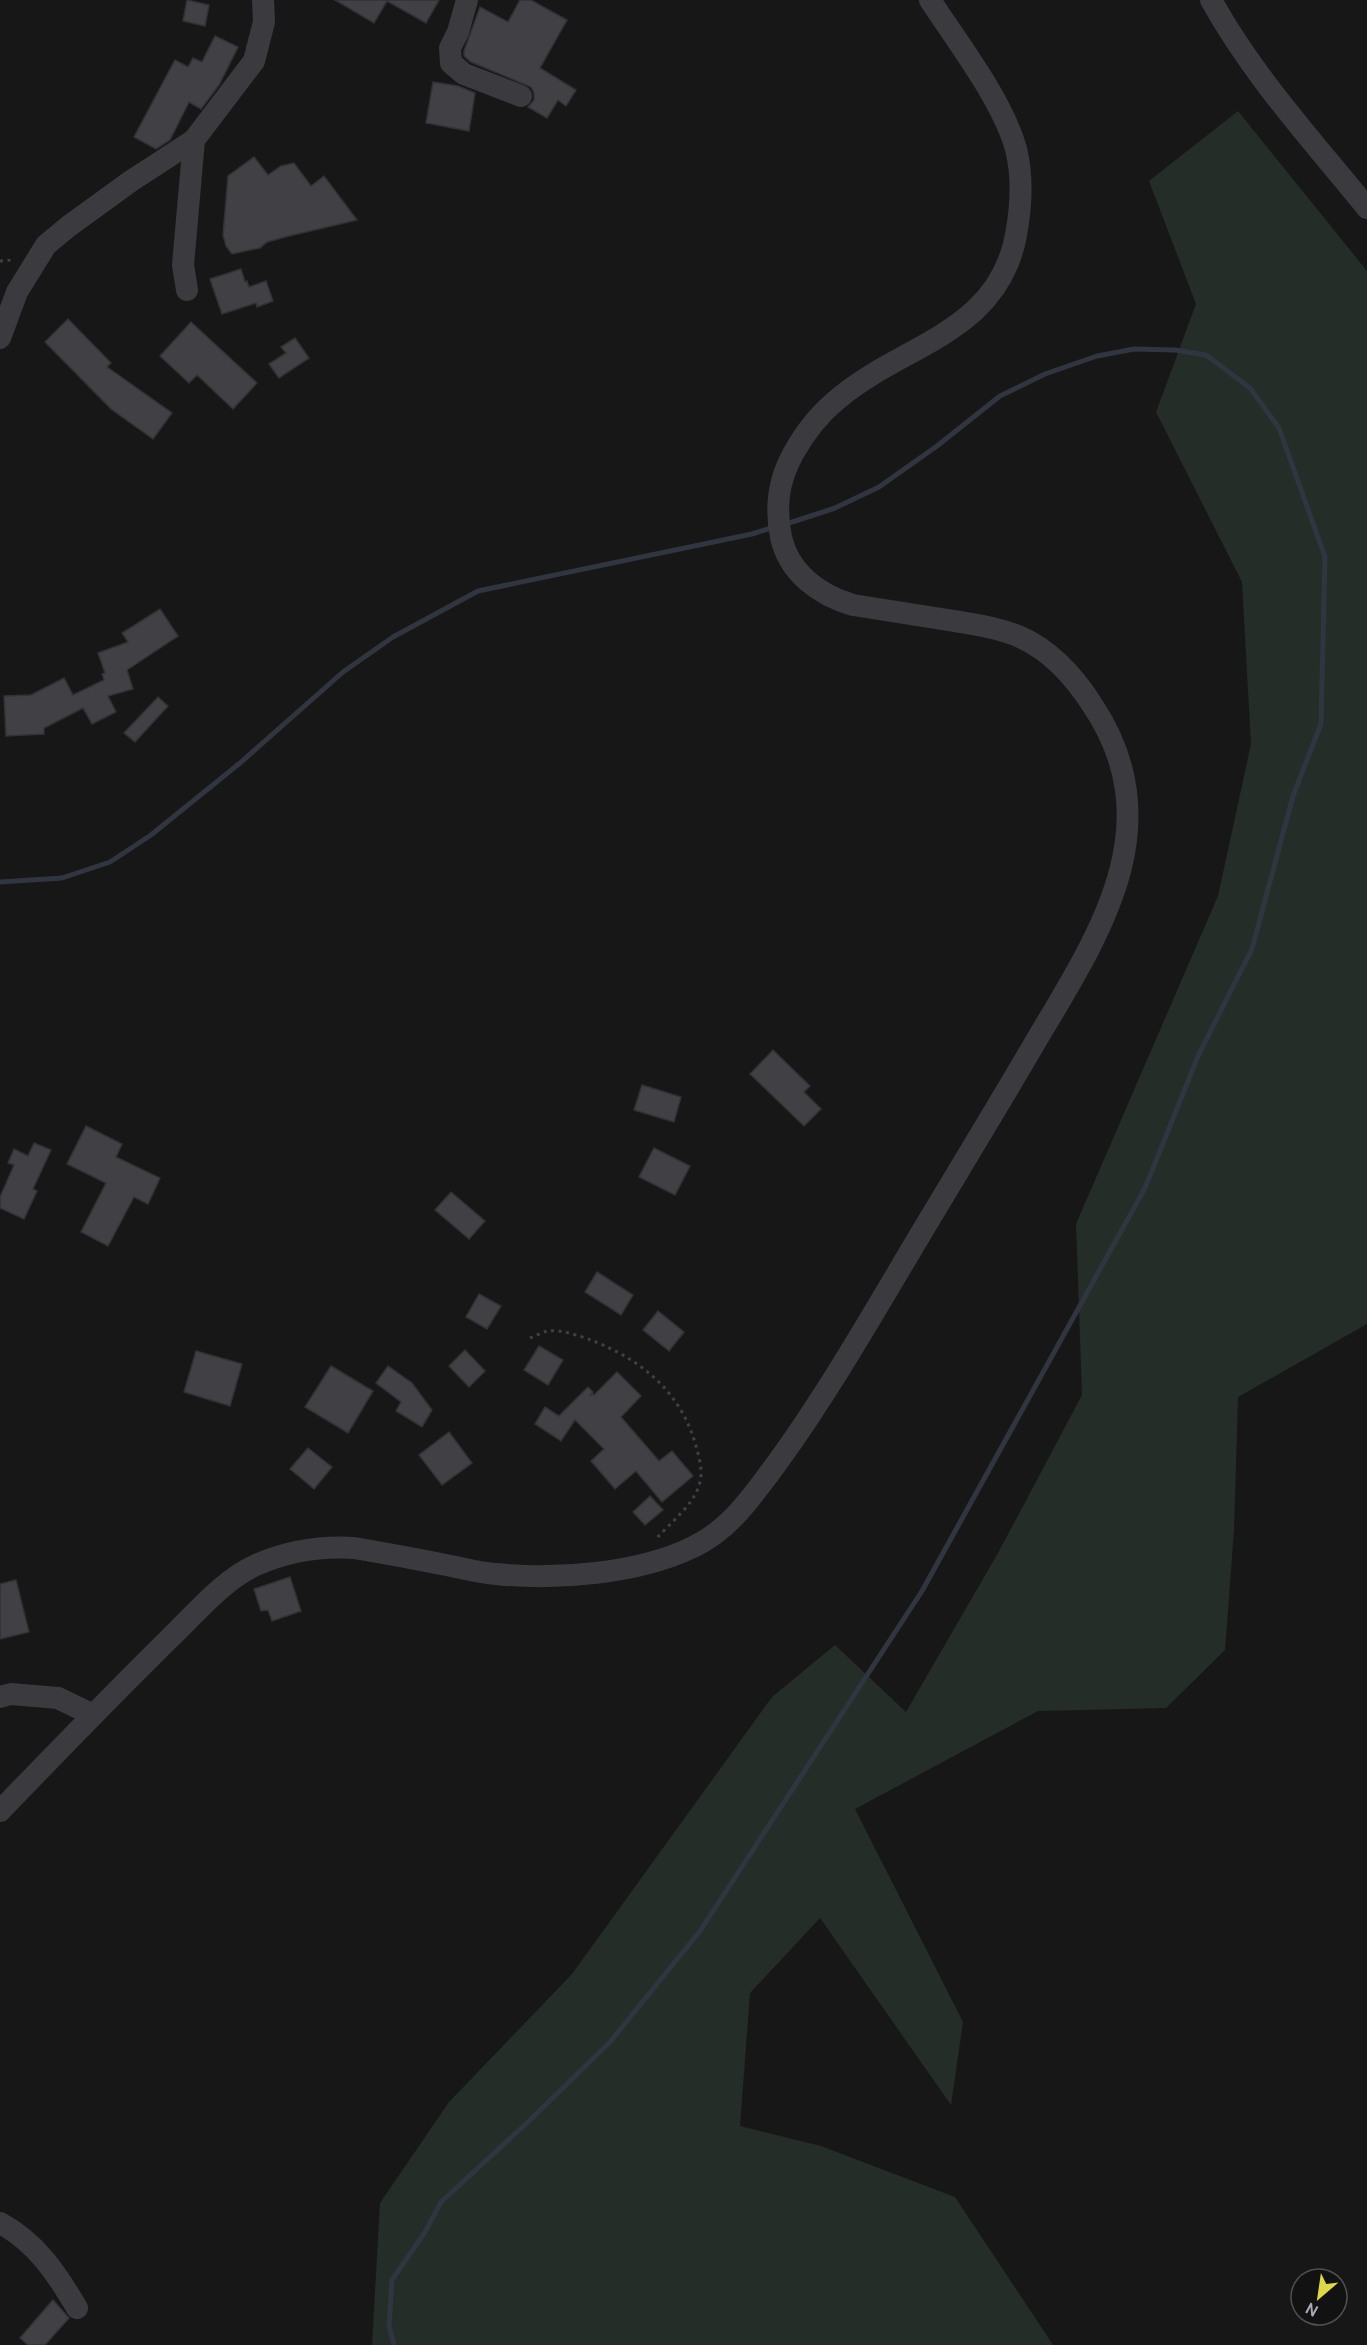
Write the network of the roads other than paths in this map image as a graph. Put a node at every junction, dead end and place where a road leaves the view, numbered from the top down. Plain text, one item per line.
1 (263, 0) edge
2 (466, 0) edge
3 (930, 0) edge
4 (1211, 0) edge
5 (521, 96) dead end
6 (194, 140) junction
7 (1367, 207) edge
8 (187, 290) dead end
9 (0, 338) edge
10 (0, 1697) edge
11 (93, 1715) junction
12 (0, 1811) edge
13 (0, 2223) edge
14 (77, 2308) dead end

1 - 6 street
2 - 5 street
3 - 11 street
4 - 7 street
6 - 8 street
6 - 9 street
10 - 11 street
11 - 12 street
13 - 14 street

